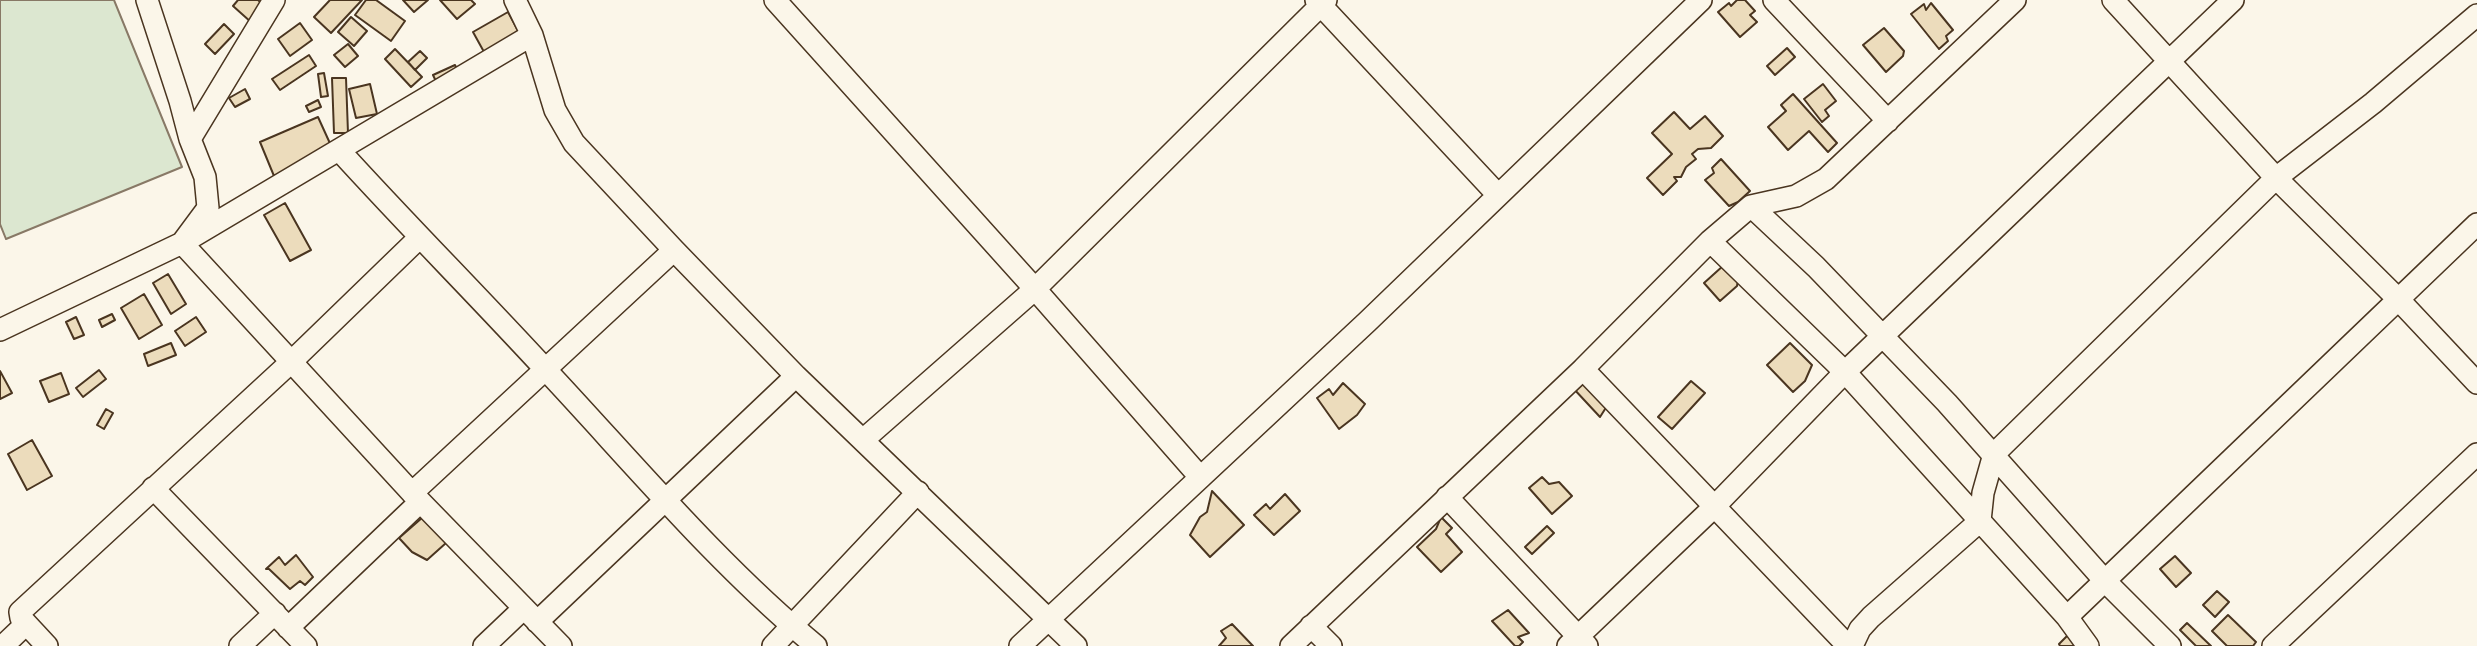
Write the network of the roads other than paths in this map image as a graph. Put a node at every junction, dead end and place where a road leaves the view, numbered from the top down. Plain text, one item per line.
1 (147, 0) edge
2 (274, 0) edge
3 (515, 0) edge
4 (775, 0) edge
5 (1702, 0) edge
6 (1774, 0) edge
7 (2015, 0) edge
8 (2113, 0) edge
9 (2234, 0) edge
10 (1321, 2) edge
11 (2477, 15) edge
12 (532, 36) junction
13 (2170, 60) junction
14 (1888, 121) junction
15 (190, 139) junction
16 (339, 150) junction
17 (2276, 178) junction
18 (1498, 195) junction
19 (1751, 206) junction
20 (2477, 224) edge
21 (419, 238) junction
22 (1710, 241) junction
23 (182, 243) junction
24 (674, 250) junction
25 (1035, 289) junction
26 (2398, 299) junction
27 (0, 330) edge
28 (1883, 336) junction
29 (290, 363) junction
30 (546, 369) junction
31 (1583, 369) junction
32 (1845, 372) junction
33 (796, 376) junction
34 (2477, 383) edge
35 (863, 440) junction
36 (1994, 454) junction
37 (2477, 454) edge
38 (1200, 477) junction
39 (153, 488) junction
40 (918, 492) junction
41 (416, 497) junction
42 (1447, 497) junction
43 (664, 501) junction
44 (1714, 507) junction
45 (1980, 521) junction
46 (2105, 581) junction
47 (530, 615) junction
48 (2067, 617) junction
49 (1049, 618) junction
50 (281, 620) junction
51 (26, 624) junction
52 (793, 626) junction
53 (1311, 626) junction
54 (1578, 643) edge
55 (4, 646) edge
56 (47, 646) edge
57 (240, 646) edge
58 (306, 646) edge
59 (484, 646) edge
60 (561, 646) edge
61 (773, 646) edge
62 (816, 646) edge
63 (1020, 646) edge
64 (1076, 646) edge
65 (1291, 646) edge
66 (1331, 646) edge
67 (1850, 646) edge
68 (2088, 646) edge
69 (2170, 646) edge
70 (2273, 646) edge

1 - 15 street
2 - 15 street
3 - 12 street
4 - 25 street
5 - 18 street
6 - 14 street
7 - 14 street
8 - 13 street
9 - 13 street
10 - 18 street
10 - 25 street
11 - 17 street
12 - 16 street
12 - 24 street
13 - 17 street
13 - 28 street
14 - 19 street
15 - 23 street
16 - 21 street
16 - 23 street
17 - 26 street
17 - 36 street
18 - 38 street
19 - 22 street
19 - 28 street
20 - 26 street
21 - 29 street
21 - 30 street
22 - 31 street
22 - 32 street
23 - 27 street
23 - 29 street
24 - 30 street
24 - 33 street
25 - 35 street
25 - 38 street
26 - 34 street
26 - 46 street
28 - 32 street
28 - 36 street
29 - 39 street
29 - 41 street
30 - 41 street
30 - 43 street
31 - 42 street
31 - 44 street
32 - 44 street
32 - 45 street
33 - 35 street
33 - 43 street
35 - 40 street
36 - 45 street
36 - 46 street
37 - 70 street
38 - 49 street
39 - 50 street
39 - 51 street
40 - 49 street
40 - 52 street
41 - 47 street
41 - 50 street
42 - 53 street
42 - 54 street
43 - 47 street
43 - 52 street
44 - 54 street
44 - 67 street
45 - 48 street
45 - 67 street
46 - 48 street
46 - 69 street
47 - 59 street
47 - 60 street
48 - 68 street
49 - 63 street
49 - 64 street
50 - 57 street
50 - 58 street
51 - 55 street
51 - 56 street
52 - 61 street
52 - 62 street
53 - 65 street
53 - 66 street

